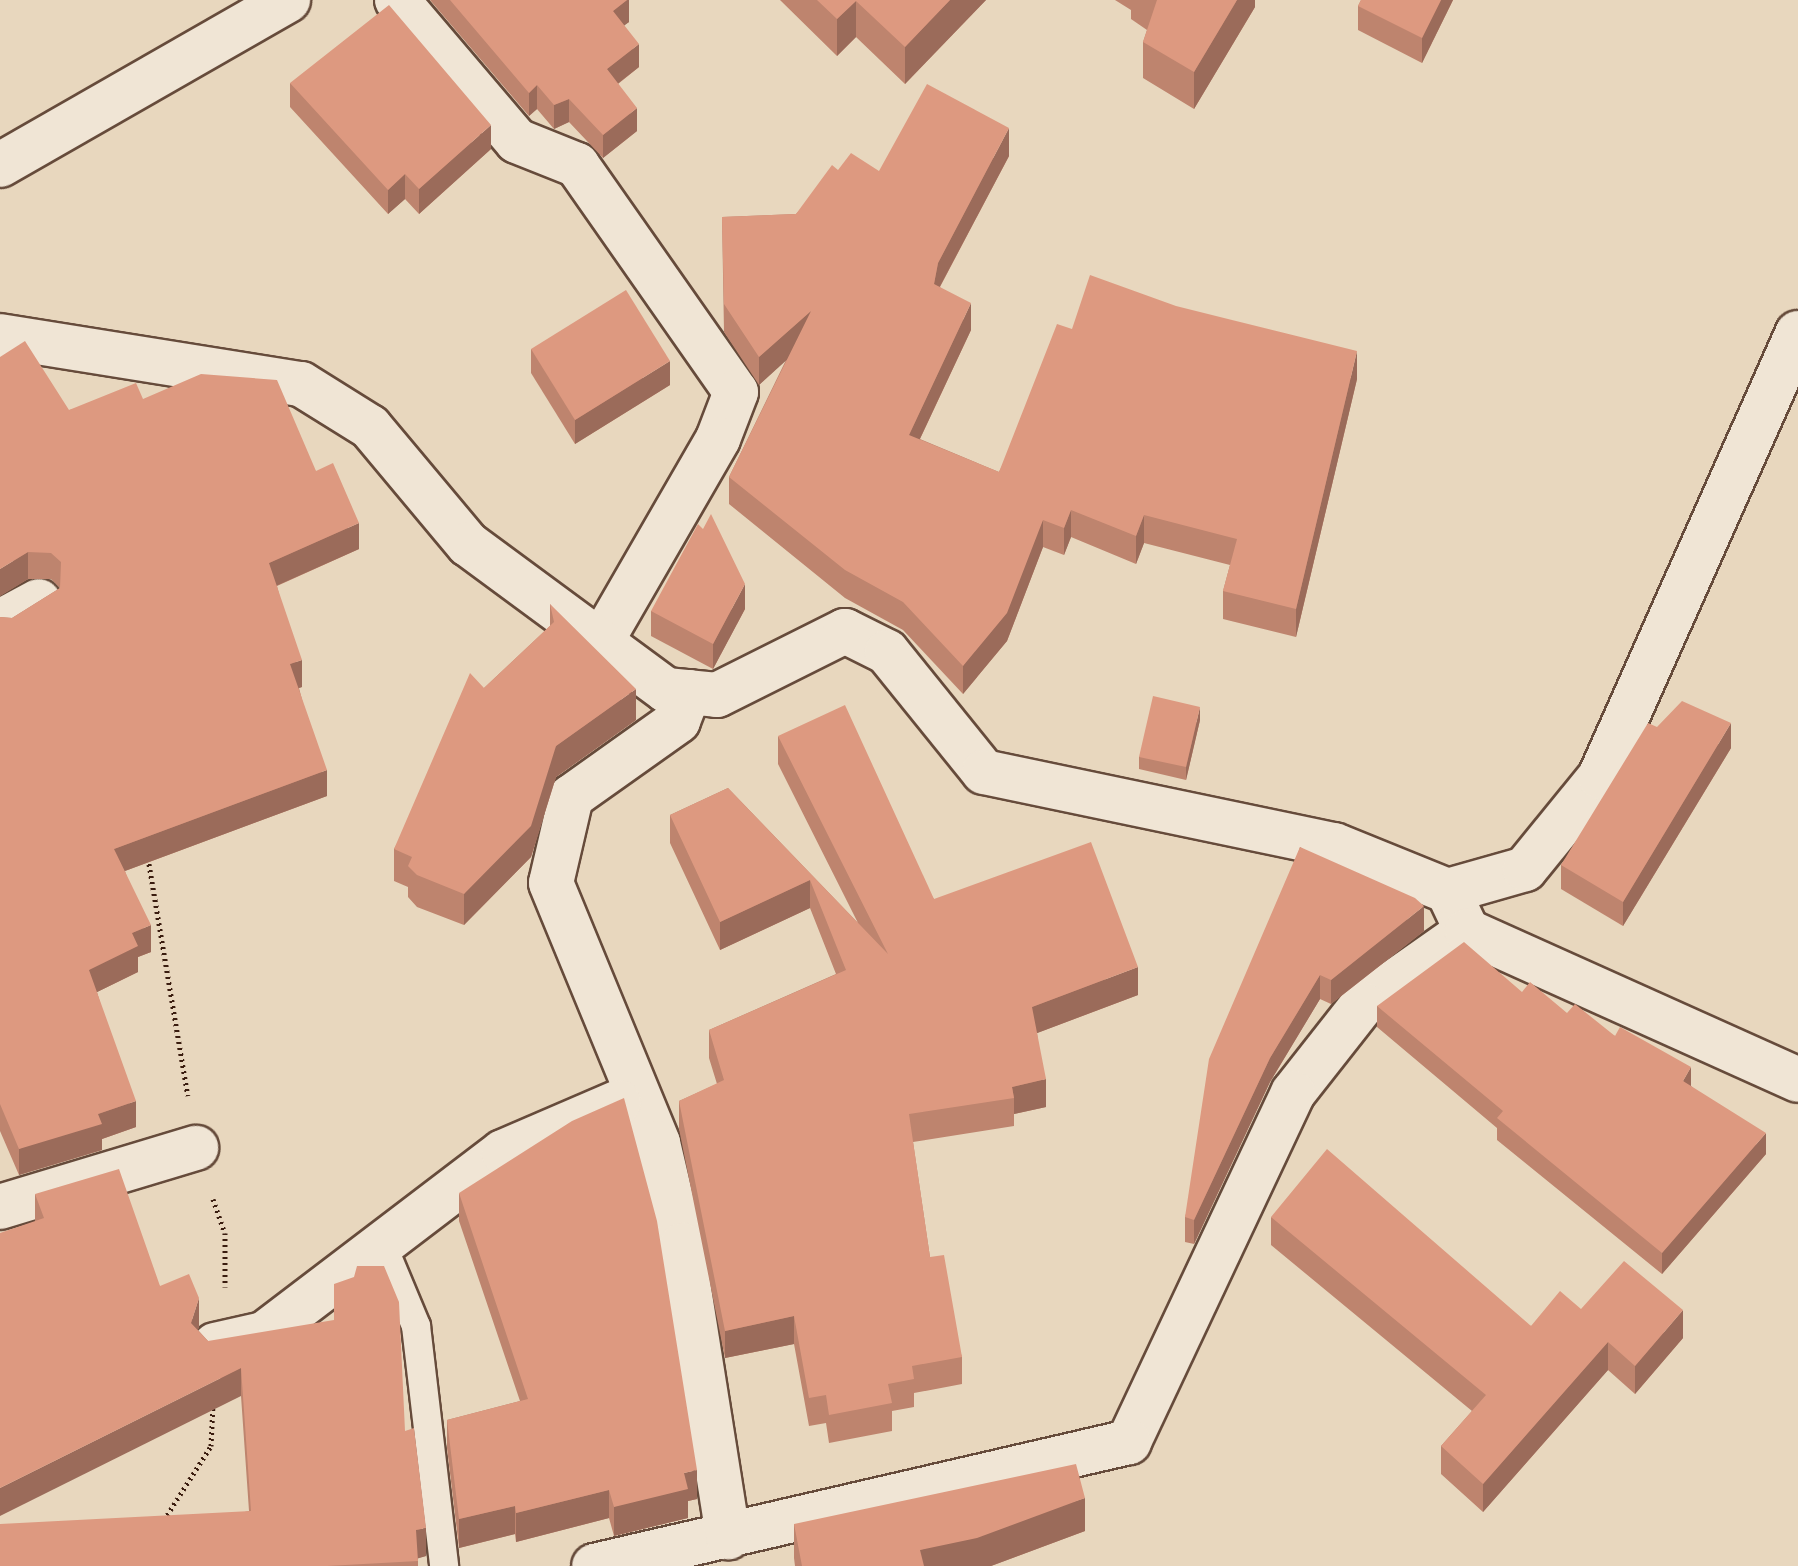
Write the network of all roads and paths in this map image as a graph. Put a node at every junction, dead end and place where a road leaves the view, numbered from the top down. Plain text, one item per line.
1 (288, 0) edge
2 (397, 0) edge
3 (0, 165) edge
4 (1798, 333) edge
5 (0, 336) edge
6 (39, 601) edge
7 (0, 622) edge
8 (601, 642) junction
9 (689, 692) junction
10 (144, 842) edge
11 (1448, 891) junction
12 (1467, 931) junction
13 (1798, 1080) edge
14 (637, 1094) junction
15 (196, 1148) junction
16 (0, 1207) edge
17 (383, 1247) junction
18 (215, 1345) junction
19 (155, 1533) edge
20 (728, 1537) junction
21 (444, 1566) edge
22 (594, 1566) edge

1 - 3 street
2 - 8 street
4 - 11 street
5 - 8 street
6 - 7 street
8 - 9 street
9 - 11 street
9 - 14 street
10 - 15 path
11 - 12 street
12 - 13 street
12 - 20 street
14 - 17 street
14 - 20 street
15 - 16 street
15 - 18 path
17 - 18 street
17 - 21 lane
18 - 19 path
20 - 22 street

